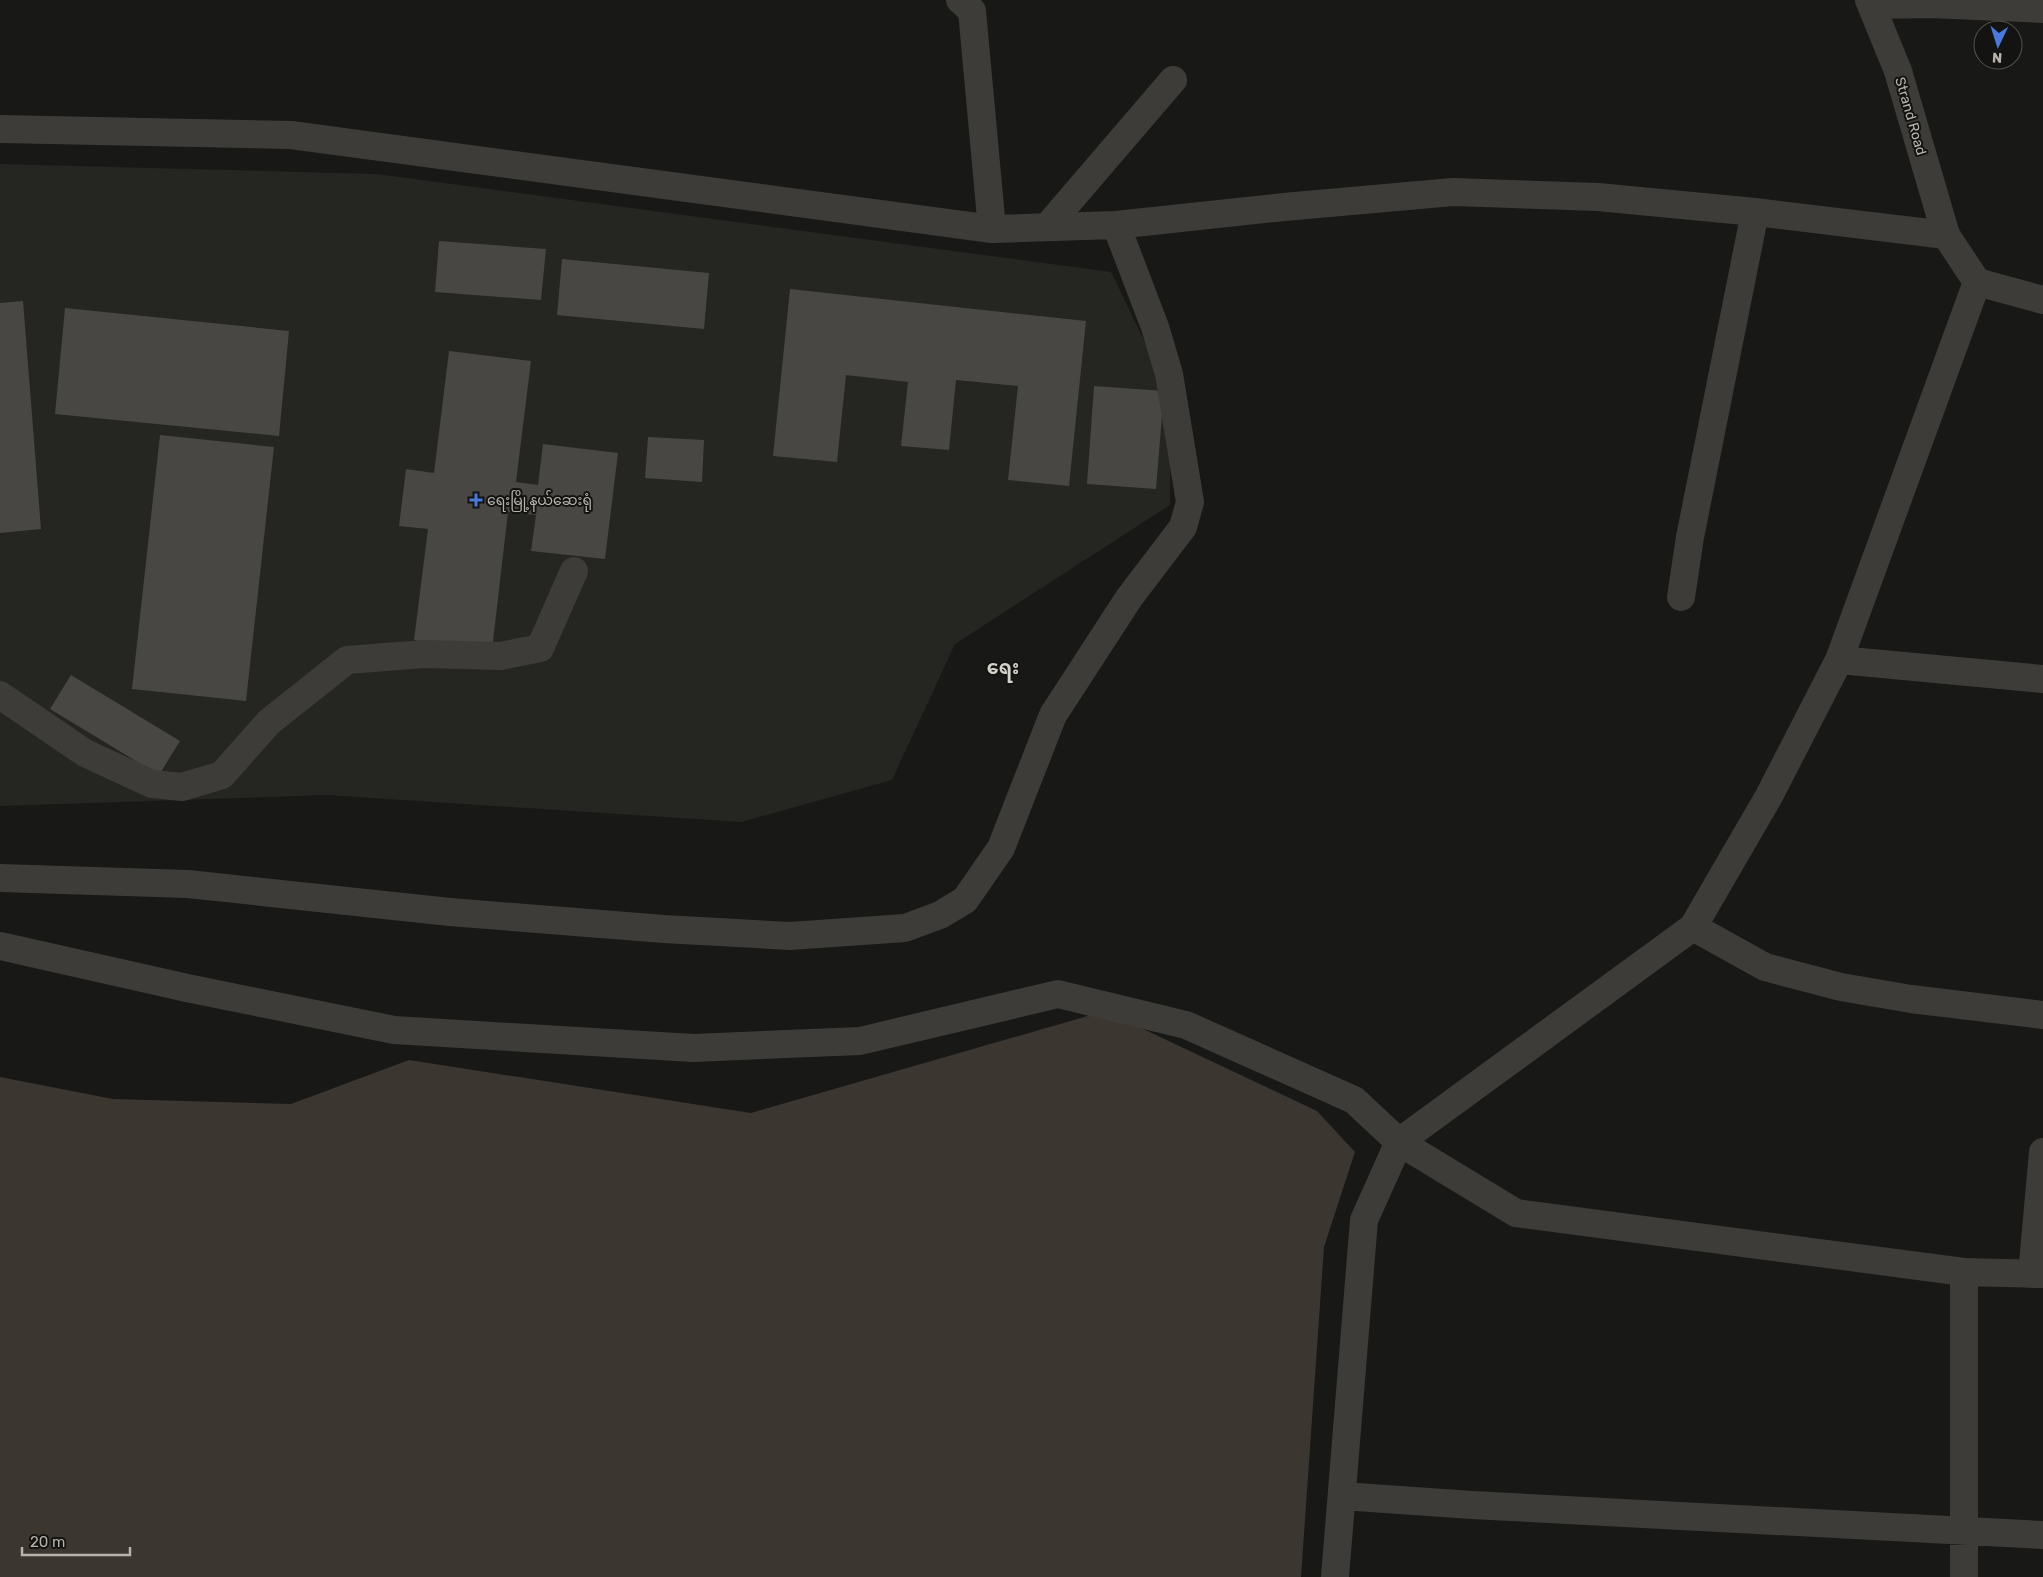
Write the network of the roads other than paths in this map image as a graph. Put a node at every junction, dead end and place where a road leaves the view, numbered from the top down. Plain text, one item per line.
1 (960, 0) edge
2 (1870, 2) edge
3 (2043, 9) edge
4 (1173, 80) dead end
5 (0, 129) edge
6 (1755, 212) junction
7 (1116, 225) junction
8 (1048, 227) junction
9 (992, 229) junction
10 (1946, 235) junction
11 (1978, 282) junction
12 (2043, 300) edge
13 (574, 571) dead end
14 (1681, 597) dead end
15 (1839, 660) junction
16 (2043, 679) edge
17 (0, 695) edge
18 (0, 878) edge
19 (1693, 927) junction
20 (0, 946) edge
21 (2043, 1016) edge
22 (1399, 1142) junction
23 (2043, 1152) edge
24 (1964, 1272) junction
25 (2037, 1274) edge
26 (1342, 1496) junction
27 (1965, 1530) junction
28 (2043, 1534) edge
29 (1335, 1577) edge
30 (1964, 1577) edge

1 - 9 street
2 - 3 street
2 - 10 street, Strand Road
4 - 8 street
5 - 9 street
6 - 7 street
6 - 10 street
6 - 14 street
7 - 8 street
7 - 18 street
8 - 9 street
10 - 11 street, Strand Road
11 - 12 street
11 - 15 street
13 - 17 street
15 - 16 street
15 - 19 street
19 - 21 street
19 - 22 street
20 - 22 street
22 - 24 street
22 - 26 street
23 - 25 street
24 - 25 street
24 - 27 street
26 - 27 street
26 - 29 street
27 - 28 street
27 - 30 street

